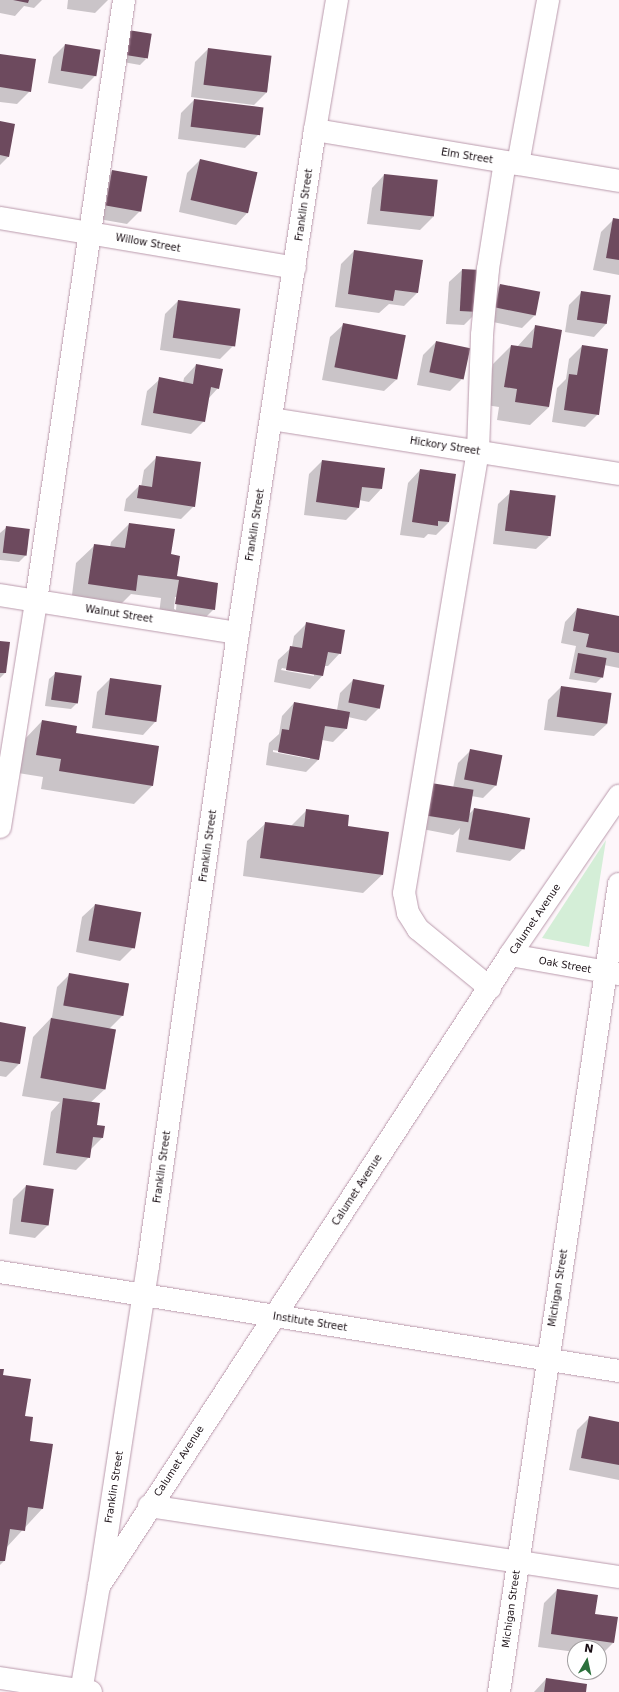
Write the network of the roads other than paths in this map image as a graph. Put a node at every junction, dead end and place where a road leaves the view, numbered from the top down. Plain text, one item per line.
1 (124, 0) edge
2 (337, 0) edge
3 (548, 0) edge
4 (315, 130) junction
5 (511, 163) junction
6 (619, 181) edge
7 (0, 218) edge
8 (90, 233) junction
9 (295, 268) junction
10 (272, 419) junction
11 (478, 451) junction
12 (619, 474) edge
13 (0, 595) edge
14 (36, 601) junction
15 (238, 633) junction
16 (619, 796) edge
17 (0, 827) edge
18 (619, 884) edge
19 (510, 955) junction
20 (613, 973) edge
21 (490, 988) junction
22 (0, 1272) edge
23 (144, 1295) junction
24 (274, 1316) junction
25 (548, 1360) junction
26 (619, 1371) edge
27 (149, 1506) junction
28 (517, 1562) junction
29 (619, 1577) edge
30 (99, 1586) junction
31 (0, 1678) edge
32 (84, 1691) edge
33 (499, 1692) edge

1 - 8 street
2 - 4 street, Franklin Street
3 - 5 street
4 - 5 street, Elm Street
4 - 9 street, Franklin Street
5 - 6 street, Elm Street
5 - 11 street
7 - 8 street, Willow Street
8 - 9 street, Willow Street
8 - 14 street
9 - 10 street, Franklin Street
10 - 11 street, Hickory Street
10 - 15 street, Franklin Street
11 - 12 street, Hickory Street
11 - 21 street
13 - 14 street, Walnut Street
14 - 15 street, Walnut Street
14 - 17 street
15 - 23 street, Franklin Street
16 - 19 street, Calumet Avenue
18 - 20 street, Michigan Street
19 - 20 street, Oak Street
19 - 21 street, Calumet Avenue
20 - 25 street, Michigan Street
21 - 24 street, Calumet Avenue
22 - 23 street, Institute Street
23 - 24 street, Institute Street
23 - 30 street, Franklin Street
24 - 25 street, Institute Street
24 - 27 street, Calumet Avenue
25 - 26 street, Institute Street
25 - 28 street, Michigan Street
27 - 28 street
27 - 30 street, Calumet Avenue
28 - 29 street
28 - 33 street, Michigan Street
30 - 32 street, Franklin Street
31 - 32 street

